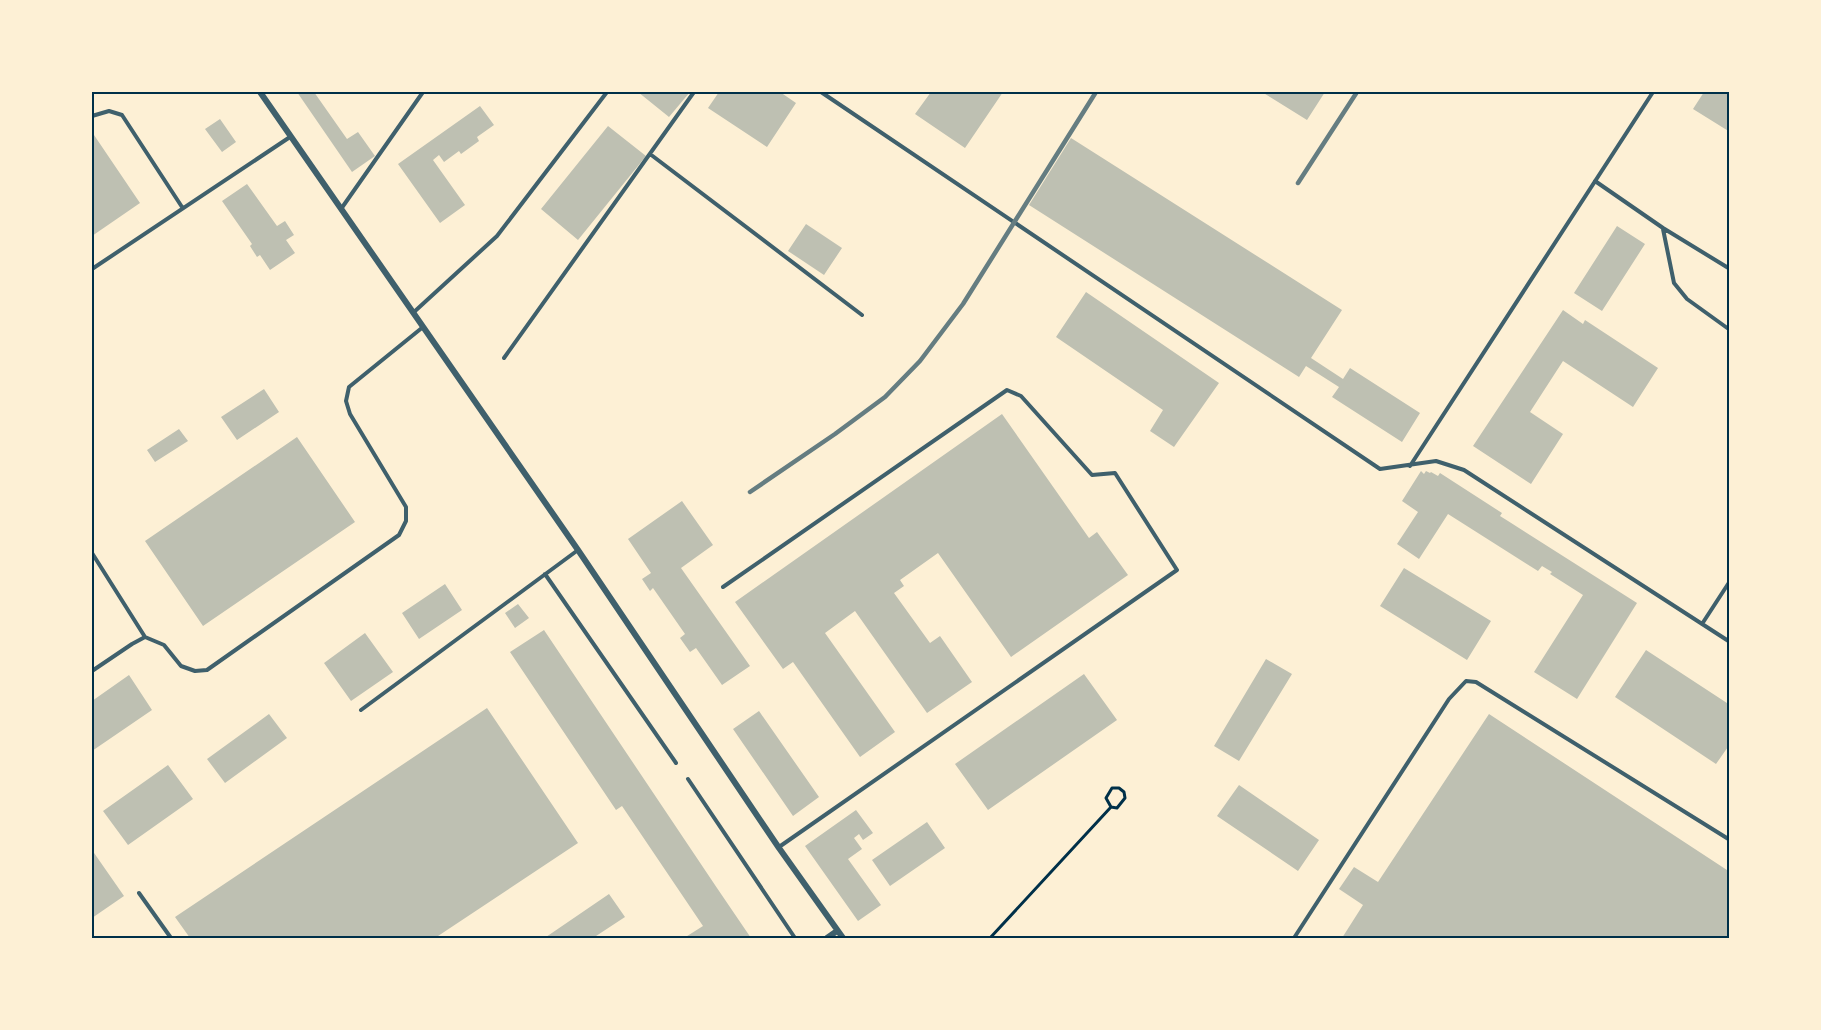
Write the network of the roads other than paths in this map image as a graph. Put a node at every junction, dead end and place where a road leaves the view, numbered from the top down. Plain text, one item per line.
1 (260, 92) edge
2 (423, 92) edge
3 (607, 92) edge
4 (694, 92) edge
5 (821, 92) edge
6 (1653, 92) edge
7 (92, 116) edge
8 (290, 137) junction
9 (650, 154) junction
10 (1595, 181) junction
11 (182, 207) junction
12 (341, 209) junction
13 (1663, 228) junction
14 (92, 269) edge
15 (1730, 269) edge
16 (414, 312) junction
17 (862, 315) dead end
18 (424, 327) junction
19 (1730, 330) edge
20 (504, 358) dead end
21 (1409, 466) junction
22 (578, 550) junction
23 (92, 553) edge
24 (544, 574) junction
25 (1730, 581) edge
26 (723, 587) dead end
27 (1702, 624) junction
28 (145, 637) junction
29 (1730, 642) edge
30 (92, 671) edge
31 (361, 710) dead end
32 (676, 763) dead end
33 (688, 779) dead end
34 (1730, 840) edge
35 (779, 848) junction
36 (139, 893) dead end
37 (837, 931) junction
38 (171, 939) edge
39 (795, 939) edge
40 (827, 939) edge
41 (843, 939) edge
42 (1294, 939) edge

1 - 8 street
2 - 12 lane
3 - 16 lane
4 - 9 lane
5 - 21 lane
6 - 10 lane
7 - 11 lane
8 - 11 lane
8 - 12 street
9 - 17 lane
9 - 20 lane
10 - 13 lane
10 - 21 lane
11 - 14 lane
12 - 16 street
13 - 15 lane
13 - 19 lane
16 - 18 street
18 - 22 street
18 - 28 lane
21 - 27 lane
22 - 24 lane
22 - 35 street
23 - 28 lane
24 - 31 lane
24 - 32 lane
25 - 27 lane
26 - 35 lane
27 - 29 lane
28 - 30 lane
33 - 39 lane
34 - 42 lane
35 - 37 street
36 - 38 lane
37 - 40 street
37 - 41 street

